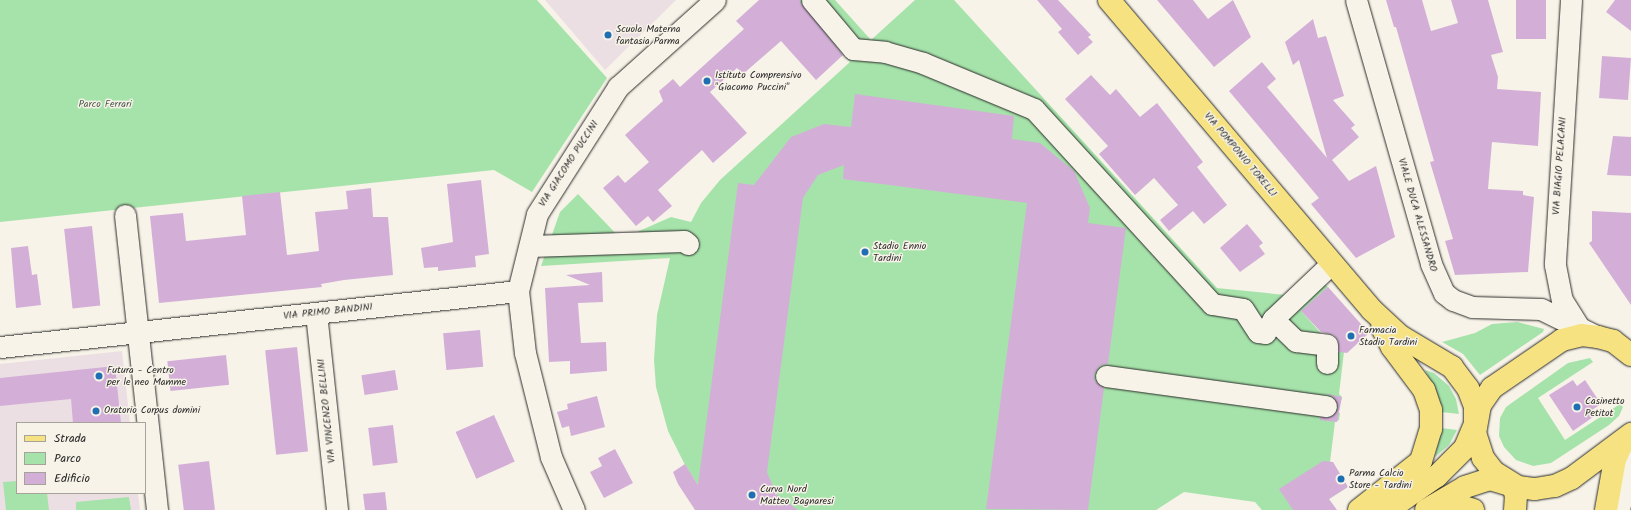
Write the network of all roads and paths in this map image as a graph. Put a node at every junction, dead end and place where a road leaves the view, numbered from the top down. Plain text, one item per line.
1 (716, 0) edge
2 (812, 0) edge
3 (1109, 0) edge
4 (1356, 0) edge
5 (1571, 0) edge
6 (125, 215) dead end
7 (688, 244) dead end
8 (530, 246) junction
9 (1332, 263) junction
10 (518, 291) junction
11 (1372, 310) junction
12 (316, 313) junction
13 (1273, 319) junction
14 (137, 332) junction
15 (1605, 336) edge
16 (0, 347) edge
17 (1631, 355) edge
18 (1327, 363) dead end
19 (1106, 376) dead end
20 (1326, 406) dead end
21 (1475, 424) junction
22 (1629, 440) edge
23 (1509, 483) junction
24 (157, 510) edge
25 (337, 510) edge
26 (574, 510) edge
27 (1359, 510) edge
28 (1388, 510) edge
29 (1426, 510) edge
30 (1434, 510) edge
31 (1473, 510) edge
32 (1516, 510) edge
33 (1606, 510) edge
34 (1619, 510) edge

1 - 8 street, VIA GIACOMO PUCCINI
2 - 13 street
3 - 9 main road, VIA POMPONIO TORELLI
4 - 15 street, VIALE DUCA ALESSANDRO
5 - 15 street, VIA BIAGIO PELACANI
6 - 14 street
7 - 8 street
8 - 10 street, VIA GIACOMO PUCCINI
9 - 11 main road, VIA POMPONIO TORELLI
9 - 13 street
10 - 12 street, VIA PRIMO BANDINI
10 - 26 street, VIA GIACOMO PUCCINI
11 - 21 main road, VIA POMPONIO TORELLI
11 - 27 main road, VIA POMPONIO TORELLI
12 - 14 street, VIA PRIMO BANDINI
12 - 25 street, VIA VINCENZO BELLINI
13 - 18 street
14 - 16 street, VIA PRIMO BANDINI
14 - 24 street
15 - 17 main road
15 - 21 main road
19 - 20 street
21 - 23 main road, VIA POMPONIO TORELLI
21 - 28 main road
22 - 23 main road
22 - 33 main road
22 - 34 street
23 - 29 main road
23 - 32 main road
30 - 31 main road

